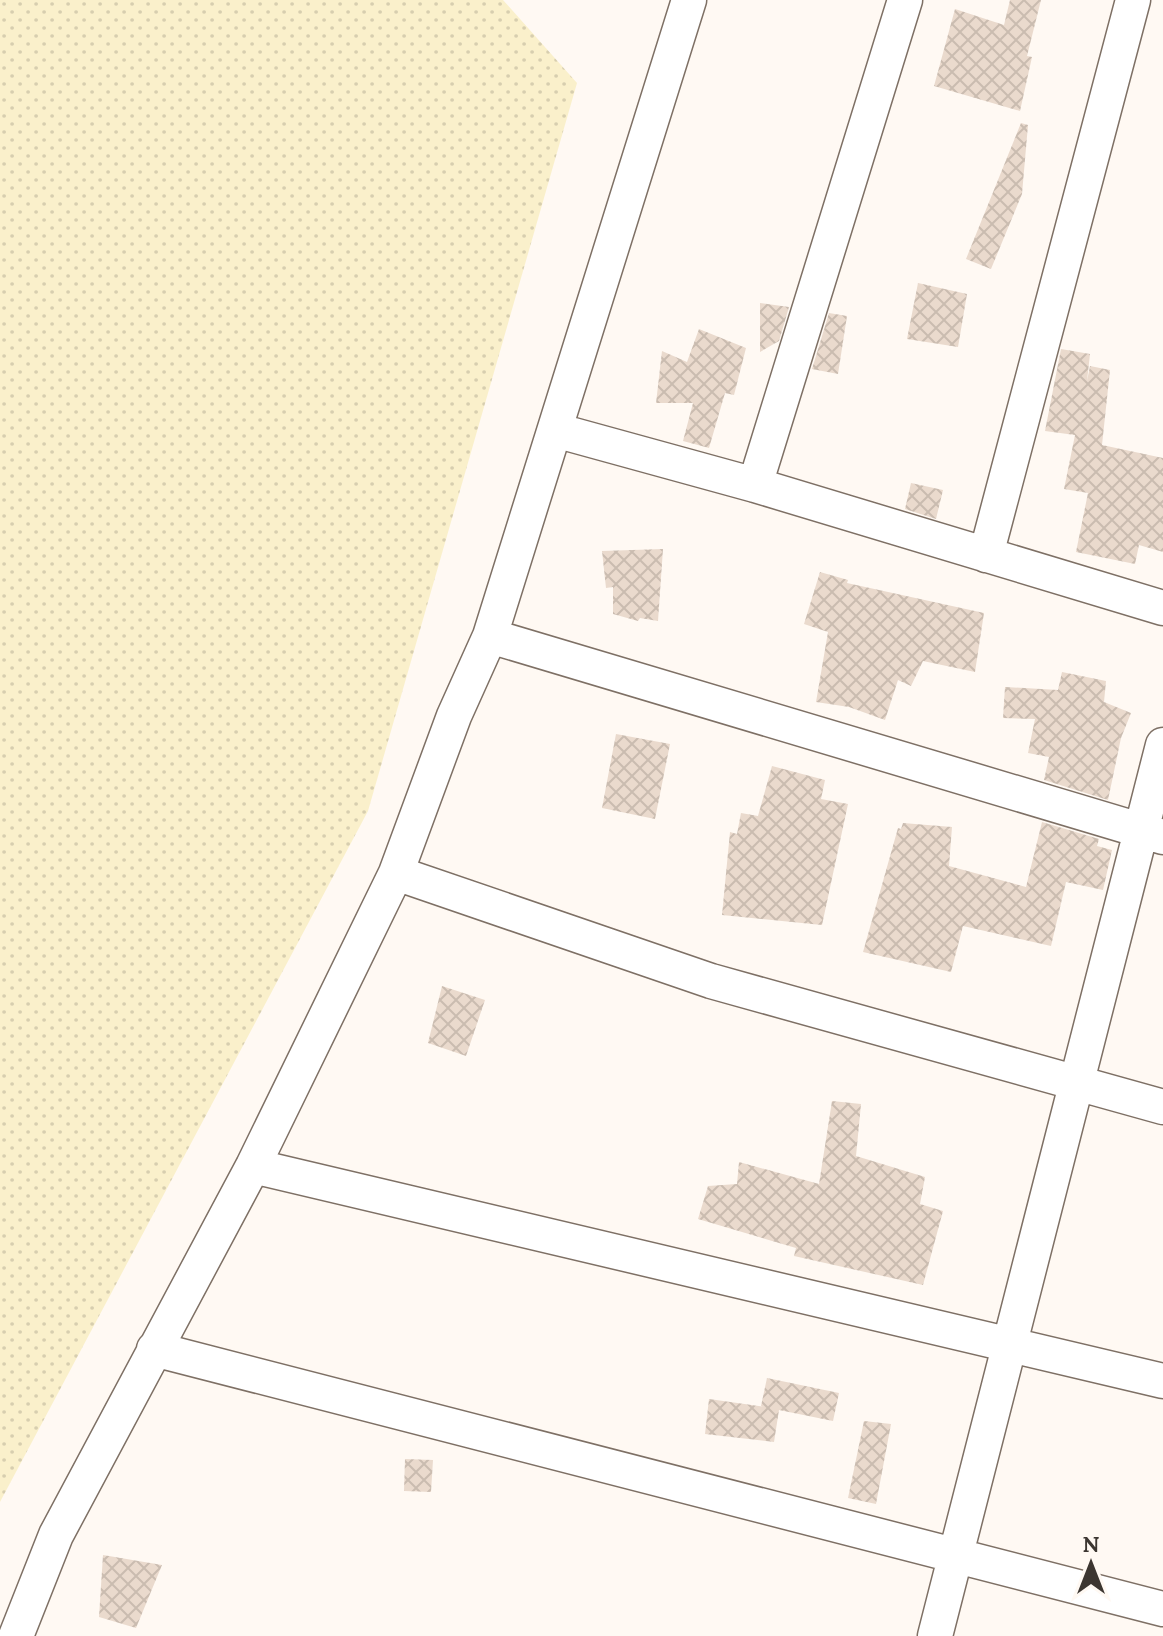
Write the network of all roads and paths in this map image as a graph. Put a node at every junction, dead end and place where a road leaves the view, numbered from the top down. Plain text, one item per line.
1 (689, 0) edge
2 (905, 0) edge
3 (1133, 0) edge
4 (555, 430) junction
5 (755, 485) junction
6 (986, 555) junction
7 (1163, 608) edge
8 (490, 636) junction
9 (1163, 745) edge
10 (1153, 834) edge
11 (396, 873) junction
12 (1073, 1084) junction
13 (1163, 1107) edge
14 (253, 1166) junction
15 (1008, 1343) junction
16 (154, 1349) junction
17 (1163, 1381) edge
18 (955, 1556) junction
19 (1163, 1609) edge
20 (16, 1636) edge
21 (935, 1636) edge

1 - 4 street
2 - 5 street
3 - 6 street
4 - 5 street
4 - 8 street
5 - 6 street
6 - 7 street
8 - 10 street
8 - 11 street
9 - 10 street
10 - 12 street
11 - 12 street
11 - 14 street
12 - 13 street
12 - 15 street
14 - 15 street
14 - 16 street
15 - 17 street
15 - 18 street
16 - 18 street
16 - 20 street
18 - 19 street
18 - 21 street

